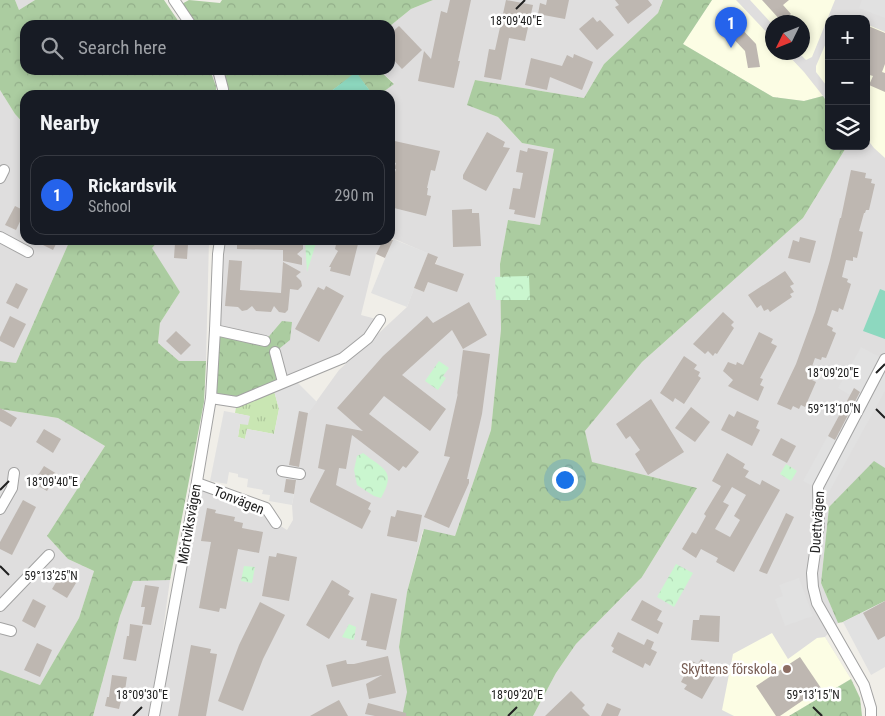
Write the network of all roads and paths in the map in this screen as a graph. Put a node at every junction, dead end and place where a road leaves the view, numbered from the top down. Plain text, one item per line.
1 (174, 0) edge
2 (188, 20) edge
3 (220, 75) edge
4 (224, 90) edge
5 (0, 237) edge
6 (219, 245) edge
7 (28, 252) dead end
8 (380, 320) dead end
9 (215, 330) junction
10 (265, 341) dead end
11 (275, 352) dead end
12 (885, 360) edge
13 (283, 382) junction
14 (211, 398) junction
15 (282, 471) dead end
16 (14, 473) dead end
17 (300, 474) dead end
18 (197, 484) junction
19 (0, 509) edge
20 (276, 523) dead end
21 (48, 555) dead end
22 (0, 606) edge
23 (0, 628) edge
24 (11, 631) dead end
25 (154, 716) edge
26 (871, 716) edge

1 - 2 street
3 - 4 street
5 - 7 street
6 - 9 street, Mörtviksvägen
8 - 13 street
9 - 10 street
9 - 14 street, Mörtviksvägen
11 - 13 street
12 - 26 street, Duettvägen
13 - 14 street
14 - 18 street, Mörtviksvägen
15 - 17 street
16 - 19 street
18 - 20 street, Tonvägen
18 - 25 street, Mörtviksvägen
21 - 22 street
23 - 24 street

